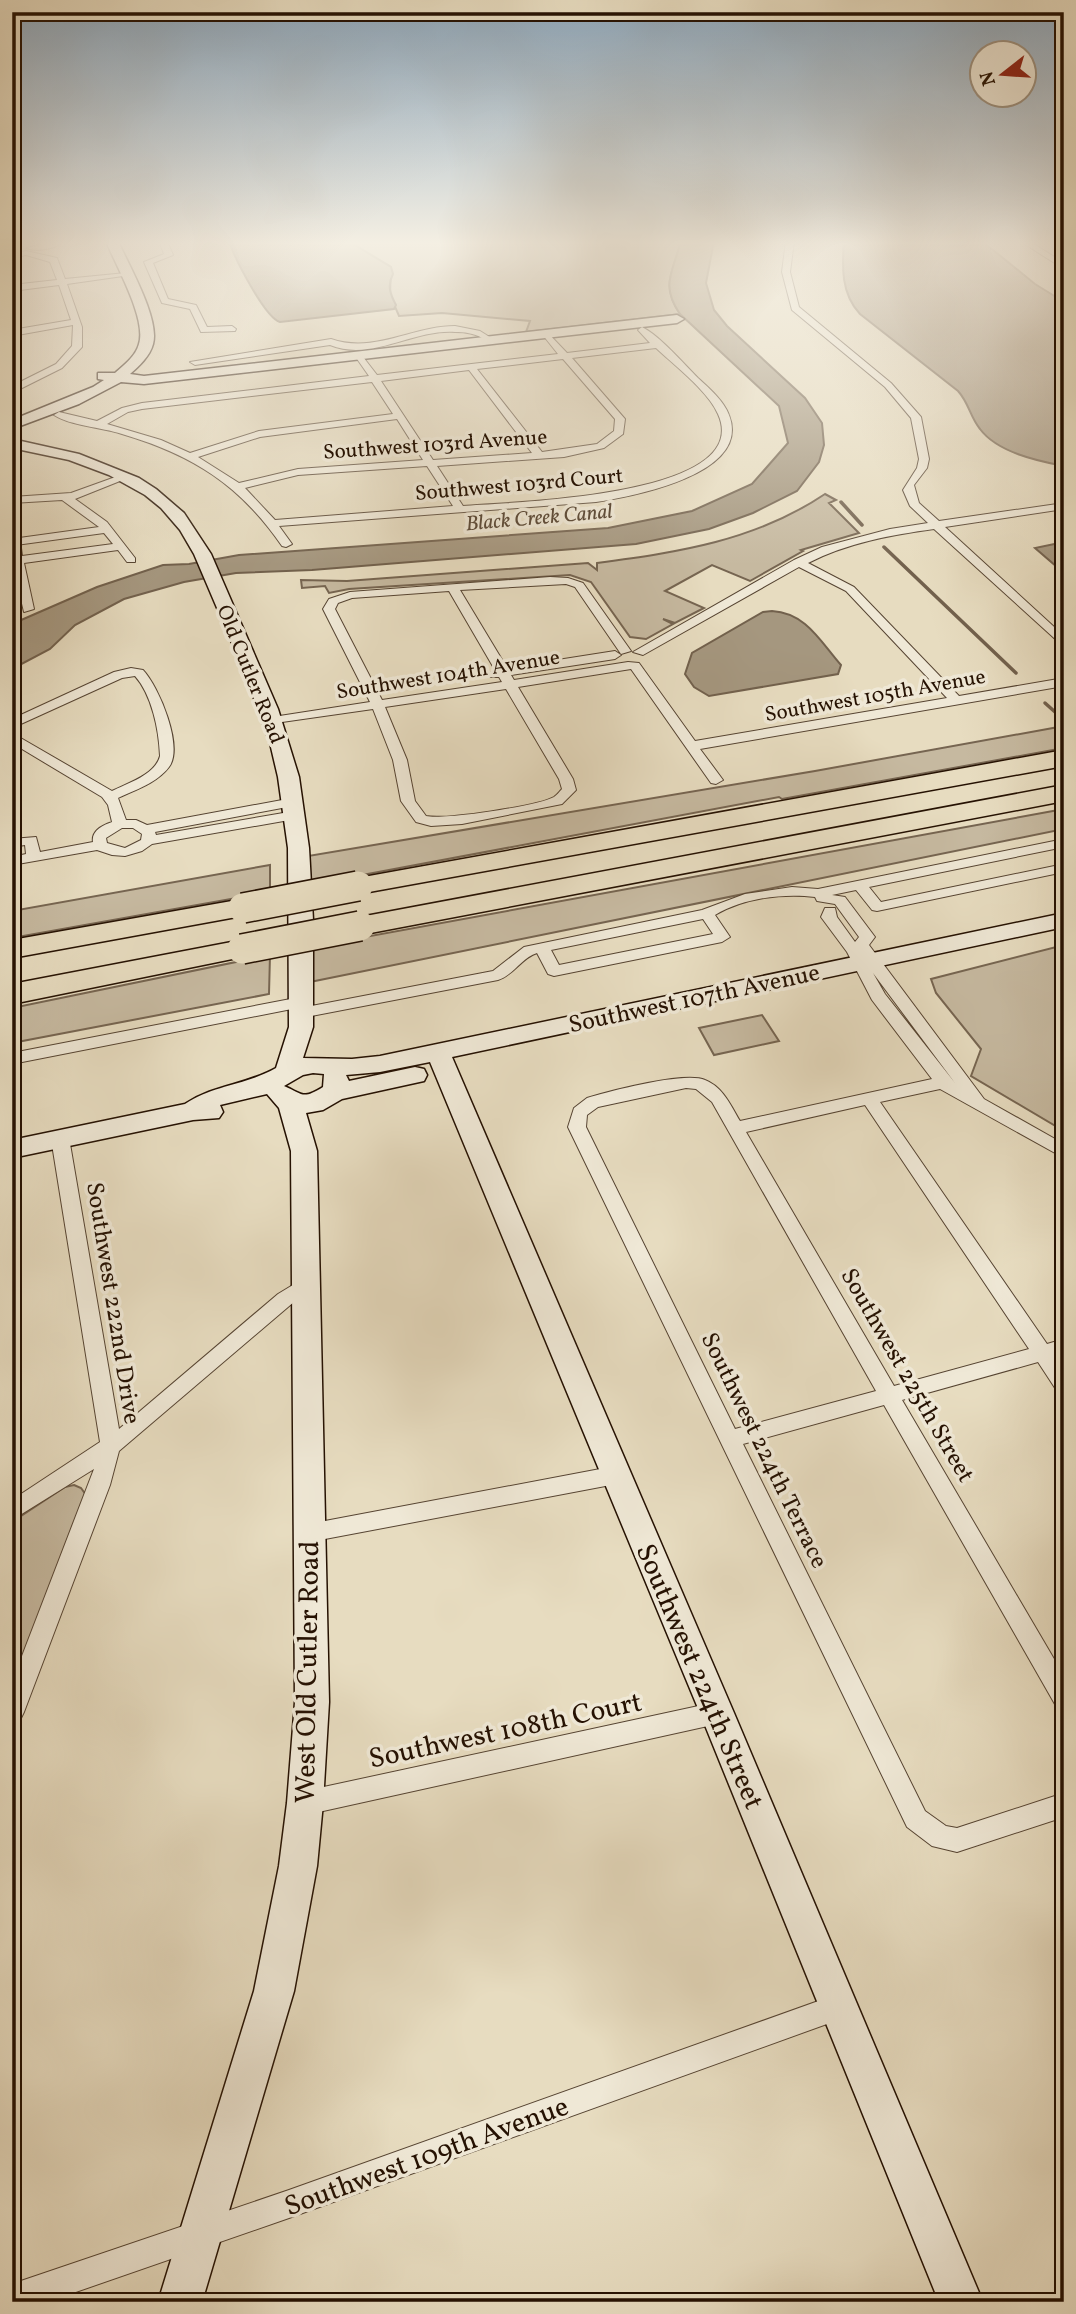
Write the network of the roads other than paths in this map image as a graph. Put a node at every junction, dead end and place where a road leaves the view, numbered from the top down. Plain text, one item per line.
1 (74, 349) edge
2 (129, 349) edge
3 (143, 349) edge
4 (292, 349) edge
5 (406, 349) edge
6 (559, 349) edge
7 (624, 349) edge
8 (661, 349) edge
9 (845, 349) edge
10 (286, 350) junction
11 (360, 356) junction
12 (565, 356) junction
13 (271, 359) junction
14 (323, 360) junction
15 (471, 367) junction
16 (110, 378) junction
17 (375, 378) junction
18 (12, 390) edge
19 (59, 415) dead end
20 (400, 416) junction
21 (12, 417) edge
22 (99, 424) junction
23 (12, 425) edge
24 (12, 443) edge
25 (190, 456) junction
26 (540, 456) junction
27 (431, 464) junction
28 (121, 476) junction
29 (238, 486) junction
30 (64, 496) junction
31 (12, 500) edge
32 (1064, 506) edge
33 (460, 509) junction
34 (273, 523) junction
35 (936, 526) junction
36 (107, 529) junction
37 (13, 542) edge
38 (286, 544) dead end
39 (119, 547) junction
40 (18, 560) junction
41 (131, 560) dead end
42 (798, 562) junction
43 (453, 588) junction
44 (29, 609) dead end
45 (1064, 643) edge
46 (639, 652) junction
47 (620, 653) junction
48 (632, 666) junction
49 (505, 679) junction
50 (1064, 682) edge
51 (375, 699) junction
52 (956, 700) junction
53 (271, 716) junction
54 (12, 724) edge
55 (12, 737) edge
56 (692, 746) junction
57 (1064, 758) edge
58 (716, 780) dead end
59 (1064, 793) edge
60 (110, 797) junction
61 (294, 808) junction
62 (120, 824) junction
63 (147, 835) junction
64 (12, 843) edge
65 (1064, 843) edge
66 (100, 845) junction
67 (1007, 854) junction
68 (34, 857) junction
69 (12, 861) edge
70 (1064, 868) edge
71 (1027, 876) junction
72 (860, 884) junction
73 (823, 900) junction
74 (243, 908) joint
75 (708, 914) junction
76 (1064, 920) edge
77 (1064, 936) edge
78 (541, 947) junction
79 (12, 949) edge
80 (867, 966) junction
81 (12, 994) edge
82 (301, 1014) junction
83 (915, 1044) junction
84 (12, 1059) edge
85 (442, 1060) junction
86 (321, 1066) junction
87 (943, 1073) junction
88 (283, 1074) junction
89 (701, 1084) joint
90 (904, 1091) junction
91 (328, 1097) junction
92 (869, 1099) junction
93 (289, 1104) junction
94 (192, 1111) junction
95 (735, 1128) junction
96 (60, 1138) junction
97 (12, 1149) edge
98 (304, 1151) junction
99 (1064, 1152) edge
100 (306, 1284) junction
101 (1064, 1347) edge
102 (1042, 1353) junction
103 (1064, 1385) edge
104 (890, 1394) junction
105 (730, 1439) junction
106 (111, 1444) junction
107 (616, 1475) junction
108 (12, 1511) edge
109 (309, 1533) junction
110 (1064, 1698) edge
111 (12, 1712) edge
112 (717, 1713) junction
113 (305, 1803) junction
114 (1064, 1805) edge
115 (838, 2007) junction
116 (200, 2235) junction
117 (12, 2299) edge
118 (180, 2302) edge
119 (961, 2302) edge

1 - 18 street
2 - 16 street
3 - 16 street
4 - 10 street
5 - 11 street
6 - 12 street
7 - 12 street
8 - 33 street, Southwest 103rd Court
9 - 35 street
10 - 13 street
10 - 14 street
11 - 14 street
11 - 17 street
12 - 15 street
12 - 26 street, Southwest 103rd Avenue
13 - 14 street
13 - 16 street
15 - 17 street
15 - 26 street
16 - 21 street
16 - 23 street
17 - 20 street
17 - 22 street
19 - 22 street
20 - 25 street
20 - 27 street
22 - 25 street
24 - 28 street, Old Cutler Road
25 - 29 street
26 - 27 street, Southwest 103rd Avenue
27 - 29 street, Southwest 103rd Avenue
27 - 33 street
28 - 30 street
28 - 53 street, Old Cutler Road
29 - 34 street
30 - 31 street
30 - 36 street
32 - 35 street
33 - 34 street, Southwest 103rd Court
34 - 38 street
35 - 42 street
35 - 45 street
36 - 37 street
36 - 39 street
37 - 40 street
39 - 40 street
39 - 41 street
40 - 44 street
42 - 46 street
42 - 52 street
43 - 47 street
43 - 49 street
43 - 51 street
46 - 47 street, Southwest 104th Avenue
46 - 48 street
47 - 48 street
47 - 49 street, Southwest 104th Avenue
48 - 49 street, Southwest 104th Avenue
48 - 56 street
49 - 51 street, Southwest 104th Avenue
49 - 51 street
50 - 52 street, Southwest 105th Avenue
51 - 53 street, Southwest 104th Avenue
52 - 56 street, Southwest 105th Avenue
53 - 61 street, Old Cutler Road
54 - 60 street
55 - 60 street
56 - 58 street
57 - 74 highway, bridge
59 - 81 highway, bridge
60 - 62 street
61 - 63 street
61 - 82 street, Old Cutler Road
62 - 63 street
62 - 66 street
63 - 66 street
64 - 68 street
65 - 67 street
66 - 68 street
67 - 71 street
67 - 72 street
68 - 69 street
70 - 71 street
71 - 72 street
72 - 73 street
73 - 75 street
73 - 80 street
74 - 79 highway
75 - 78 street
75 - 78 street
76 - 80 street, Southwest 107th Avenue
77 - 80 street, Southwest 107th Avenue
78 - 82 street
80 - 83 street
80 - 85 street, Southwest 107th Avenue
80 - 87 street
82 - 84 street
82 - 86 street, Old Cutler Road
82 - 88 street, Old Cutler Road
83 - 87 street
83 - 90 street
85 - 86 street, Southwest 107th Avenue
85 - 91 street, Southwest 107th Avenue
85 - 107 street, Southwest 224th Street
86 - 88 street
86 - 91 street
87 - 90 street
87 - 99 street
88 - 93 street
88 - 94 street
89 - 95 street, Southwest 225th Street
89 - 105 street, Southwest 224th Terrace
90 - 92 street
91 - 93 street
91 - 98 street, West Old Cutler Road
92 - 95 street
92 - 102 street
93 - 94 street
93 - 98 street, West Old Cutler Road
94 - 96 street
95 - 104 street, Southwest 225th Street
96 - 97 street
96 - 106 street, Southwest 222nd Drive
98 - 100 street, West Old Cutler Road
100 - 106 street
100 - 109 street, West Old Cutler Road
101 - 102 street
102 - 103 street
102 - 104 street
104 - 105 street
104 - 110 street, Southwest 225th Street
105 - 114 street, Southwest 224th Terrace
106 - 108 street
106 - 111 street, Southwest 222nd Drive
107 - 109 street
107 - 112 street, Southwest 224th Street
109 - 113 street, West Old Cutler Road
112 - 113 street, Southwest 108th Court
112 - 115 street, Southwest 224th Street
113 - 116 street, West Old Cutler Road
115 - 116 street, Southwest 109th Avenue
115 - 119 street, Southwest 224th Street
116 - 117 street, Southwest 109th Avenue
116 - 118 street, West Old Cutler Road

